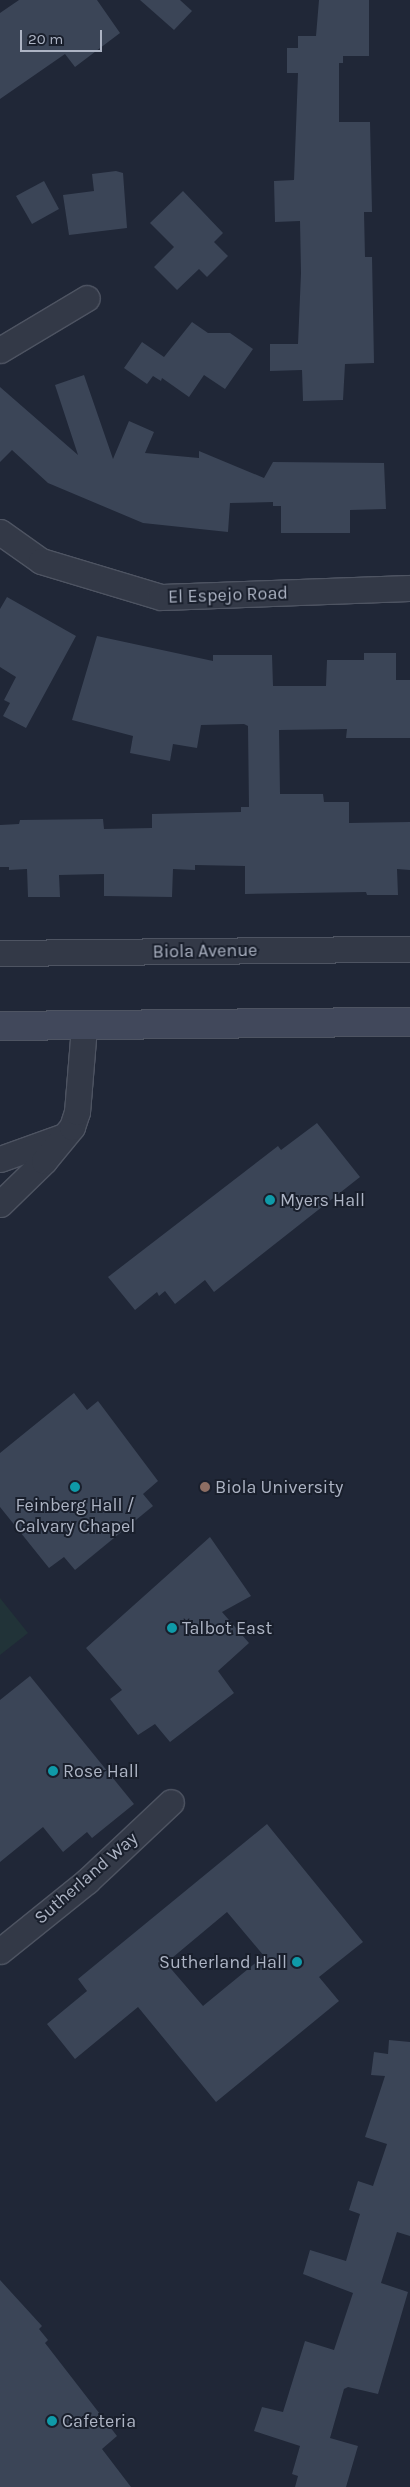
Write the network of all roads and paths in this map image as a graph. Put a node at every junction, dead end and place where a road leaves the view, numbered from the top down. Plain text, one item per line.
1 (87, 298) dead end
2 (0, 350) edge
3 (0, 532) edge
4 (410, 588) edge
5 (410, 949) edge
6 (0, 953) edge
7 (410, 1022) edge
8 (0, 1026) edge
9 (84, 1026) junction
10 (64, 1136) junction
11 (0, 1159) edge
12 (0, 1204) edge
13 (171, 1802) dead end
14 (0, 1951) edge

1 - 2 street
3 - 4 street, El Espejo Road
5 - 6 street, Biola Avenue
7 - 9 street
8 - 9 street
9 - 10 street
10 - 11 street
10 - 12 street
13 - 14 street, Sutherland Way

